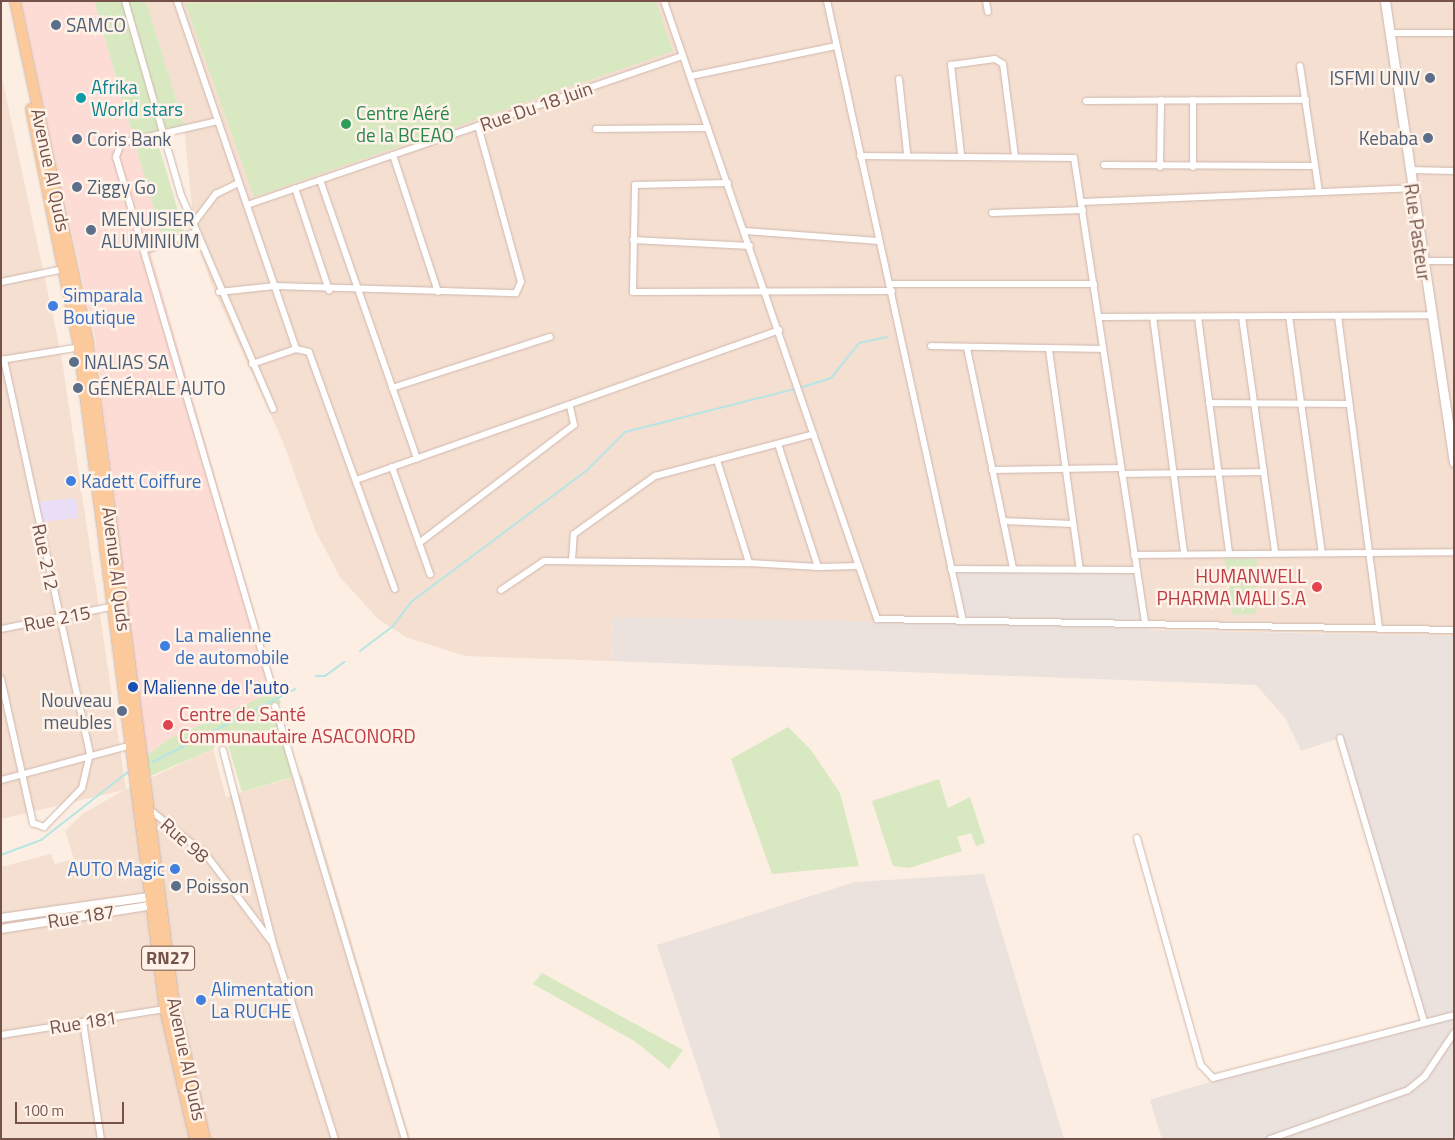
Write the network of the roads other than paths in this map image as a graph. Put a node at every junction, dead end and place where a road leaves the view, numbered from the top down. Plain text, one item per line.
1 (9, 1) edge
2 (15, 1) edge
3 (125, 1) edge
4 (177, 1) edge
5 (664, 1) edge
6 (827, 1) edge
7 (986, 1) edge
8 (1385, 1) edge
9 (988, 12) dead end
10 (1390, 33) junction
11 (1454, 33) edge
12 (836, 46) junction
13 (683, 56) junction
14 (1300, 66) dead end
15 (691, 76) junction
16 (898, 79) dead end
17 (1161, 100) junction
18 (1193, 100) junction
19 (1306, 100) junction
20 (1086, 101) dead end
21 (218, 121) junction
22 (478, 126) junction
23 (708, 128) junction
24 (596, 129) dead end
25 (162, 134) junction
26 (907, 153) junction
27 (961, 154) junction
28 (393, 155) junction
29 (860, 156) junction
30 (1014, 156) junction
31 (1104, 165) dead end
32 (1315, 166) junction
33 (1160, 167) junction
34 (1193, 167) junction
35 (1410, 170) junction
36 (1454, 170) edge
37 (320, 180) junction
38 (239, 183) junction
39 (728, 183) junction
40 (295, 188) junction
41 (1412, 188) junction
42 (1319, 192) junction
43 (1082, 202) junction
44 (247, 205) junction
45 (1083, 210) junction
46 (992, 213) dead end
47 (193, 224) junction
48 (746, 231) junction
49 (196, 232) junction
50 (633, 240) junction
51 (879, 241) junction
52 (750, 246) junction
53 (144, 250) junction
54 (1422, 261) junction
55 (1454, 261) edge
56 (64, 269) junction
57 (1, 282) edge
58 (1094, 284) junction
59 (275, 286) junction
60 (891, 287) junction
61 (330, 290) junction
62 (358, 290) junction
63 (219, 292) junction
64 (438, 292) junction
65 (766, 294) junction
66 (1242, 316) junction
67 (1289, 316) junction
68 (1338, 316) junction
69 (1430, 316) junction
70 (1152, 317) junction
71 (1198, 317) junction
72 (1099, 318) junction
73 (779, 330) junction
74 (550, 337) dead end
75 (84, 346) junction
76 (931, 346) dead end
77 (967, 348) junction
78 (1103, 348) junction
79 (296, 349) junction
80 (1049, 350) junction
81 (3, 359) edge
82 (252, 364) junction
83 (392, 388) junction
84 (1208, 403) junction
85 (1254, 403) junction
86 (1301, 403) junction
87 (1349, 404) junction
88 (570, 406) junction
89 (272, 409) dead end
90 (814, 434) junction
91 (778, 444) junction
92 (417, 459) junction
93 (717, 460) junction
94 (1454, 462) edge
95 (392, 467) junction
96 (1065, 469) junction
97 (992, 470) junction
98 (1121, 471) junction
99 (1173, 472) junction
100 (1218, 472) junction
101 (1264, 472) junction
102 (356, 480) junction
103 (1003, 521) junction
104 (1073, 524) junction
105 (419, 543) junction
106 (1454, 552) edge
107 (1322, 553) junction
108 (1369, 553) junction
109 (1184, 554) junction
110 (1229, 554) junction
111 (1275, 554) junction
112 (1134, 555) junction
113 (572, 560) junction
114 (749, 562) junction
115 (859, 566) junction
116 (818, 567) junction
117 (951, 569) junction
118 (1012, 569) junction
119 (1080, 570) junction
120 (1136, 570) junction
121 (430, 574) dead end
122 (395, 589) dead end
123 (501, 590) dead end
124 (117, 606) junction
125 (58, 618) junction
126 (963, 621) junction
127 (1145, 624) junction
128 (1379, 628) junction
129 (1, 629) edge
130 (1454, 630) edge
131 (1, 679) edge
132 (273, 690) dead end
133 (275, 706) dead end
134 (1340, 738) dead end
135 (132, 745) junction
136 (222, 750) dead end
137 (90, 754) junction
138 (138, 758) junction
139 (22, 774) junction
140 (140, 777) junction
141 (1, 780) edge
142 (149, 809) junction
143 (1137, 838) dead end
144 (156, 900) junction
145 (1, 918) edge
146 (1, 929) edge
147 (273, 944) junction
148 (165, 1009) junction
149 (1454, 1015) edge
150 (83, 1022) junction
151 (1424, 1022) junction
152 (1454, 1033) edge
153 (1, 1035) edge
154 (101, 1139) edge
155 (195, 1139) edge
156 (205, 1139) edge
157 (335, 1139) edge
158 (405, 1139) edge
159 (1270, 1139) edge

1 - 56 main road, Avenue Al Quds / RN27
2 - 75 main road, Avenue Al Quds / RN27
3 - 25 street
4 - 21 street
5 - 13 street
6 - 12 street
7 - 9 street
8 - 10 main road, Rue Pasteur
10 - 11 street
10 - 35 main road, Rue Pasteur
12 - 15 street
12 - 29 street
13 - 15 street
13 - 22 street, Rue Du 18 Juin
14 - 19 street
15 - 23 street
16 - 26 street
17 - 18 street
17 - 20 street
17 - 33 street
18 - 19 street
18 - 34 street
19 - 32 street
21 - 25 street
21 - 38 street
22 - 28 street, Rue Du 18 Juin
22 - 64 street
23 - 24 street
23 - 39 street
25 - 47 street
25 - 53 street
26 - 27 street
26 - 29 street
27 - 30 street
27 - 30 street
28 - 37 street, Rue Du 18 Juin
28 - 64 street
29 - 51 street
30 - 43 street
31 - 33 street
32 - 34 street
32 - 42 street
33 - 34 street
35 - 36 street
35 - 41 main road, Rue Pasteur
37 - 40 street, Rue Du 18 Juin
37 - 62 street
38 - 44 street
38 - 47 street
39 - 48 street
39 - 50 street
40 - 44 street, Rue Du 18 Juin
40 - 61 street
41 - 42 street
41 - 54 main road, Rue Pasteur
42 - 43 street
43 - 45 street
44 - 59 street
45 - 46 street
45 - 58 street
47 - 49 street
48 - 51 street
48 - 52 street
49 - 53 street
49 - 63 street
50 - 52 street
50 - 65 street
51 - 60 street
52 - 65 street
53 - 132 street
54 - 55 street
54 - 69 main road, Rue Pasteur
56 - 57 street
56 - 75 main road, Avenue Al Quds / RN27
58 - 60 street
58 - 72 street
59 - 61 street
59 - 63 street
59 - 79 street
60 - 65 street
60 - 117 street
61 - 62 street
62 - 64 street
62 - 83 street
63 - 82 street
65 - 73 street
66 - 67 street
66 - 71 street
66 - 85 street
67 - 68 street
67 - 86 street
68 - 69 street
68 - 87 street
69 - 94 main road, Rue Pasteur
70 - 71 street
70 - 72 street
70 - 99 street
71 - 84 street
72 - 78 street
73 - 88 street
73 - 90 street
74 - 83 street
75 - 81 street
75 - 124 main road, Avenue Al Quds / RN27
76 - 77 street
77 - 80 street
77 - 97 street
78 - 80 street
78 - 98 street
79 - 82 street
79 - 102 street
80 - 96 street
81 - 125 street, Rue 212
82 - 89 street
83 - 92 street
84 - 85 street
84 - 100 street
85 - 86 street
85 - 101 street
86 - 87 street
86 - 107 street
87 - 108 street
88 - 92 street
88 - 105 street
90 - 91 street
90 - 115 street
91 - 93 street
91 - 116 street
92 - 95 street
93 - 113 street
93 - 114 street
95 - 102 street
95 - 105 street
96 - 97 street
96 - 98 street
96 - 104 street
97 - 103 street
98 - 99 street
98 - 112 street
99 - 100 street
99 - 109 street
100 - 101 street
100 - 110 street
101 - 111 street
102 - 122 street
103 - 104 street
103 - 118 street
104 - 119 street
105 - 121 street
106 - 108 street
107 - 108 street
107 - 111 street
108 - 128 street
109 - 110 street
109 - 112 street
110 - 111 street
112 - 120 street
113 - 114 street
113 - 123 street
114 - 116 street
115 - 116 street
115 - 126 street
117 - 118 street
117 - 126 street
118 - 119 street
119 - 120 street
120 - 127 street
124 - 125 street, Rue 215
124 - 135 main road, Avenue Al Quds / RN27
124 - 138 main road, Avenue Al Quds / RN27
125 - 129 street, Rue 215
125 - 137 street, Rue 212
126 - 127 street
127 - 128 street
128 - 130 street
131 - 139 street
133 - 158 street
134 - 151 street
135 - 137 street
135 - 138 main road, Avenue Al Quds / RN27
136 - 147 street
137 - 139 street
137 - 139 street
138 - 140 main road, Avenue Al Quds / RN27
139 - 141 street
140 - 142 main road, Avenue Al Quds / RN27
140 - 144 main road, Avenue Al Quds / RN27
142 - 144 main road, Avenue Al Quds / RN27
142 - 147 street, Rue 98
143 - 151 street
144 - 145 street, Rue 187
144 - 146 street, Rue 187
144 - 148 main road, Avenue Al Quds / RN27
144 - 156 main road, Avenue Al Quds / RN27
147 - 157 street
148 - 150 street, Rue 181
148 - 155 main road, Avenue Al Quds / RN27
149 - 151 street
150 - 153 street, Rue 181
150 - 154 street
152 - 159 street

